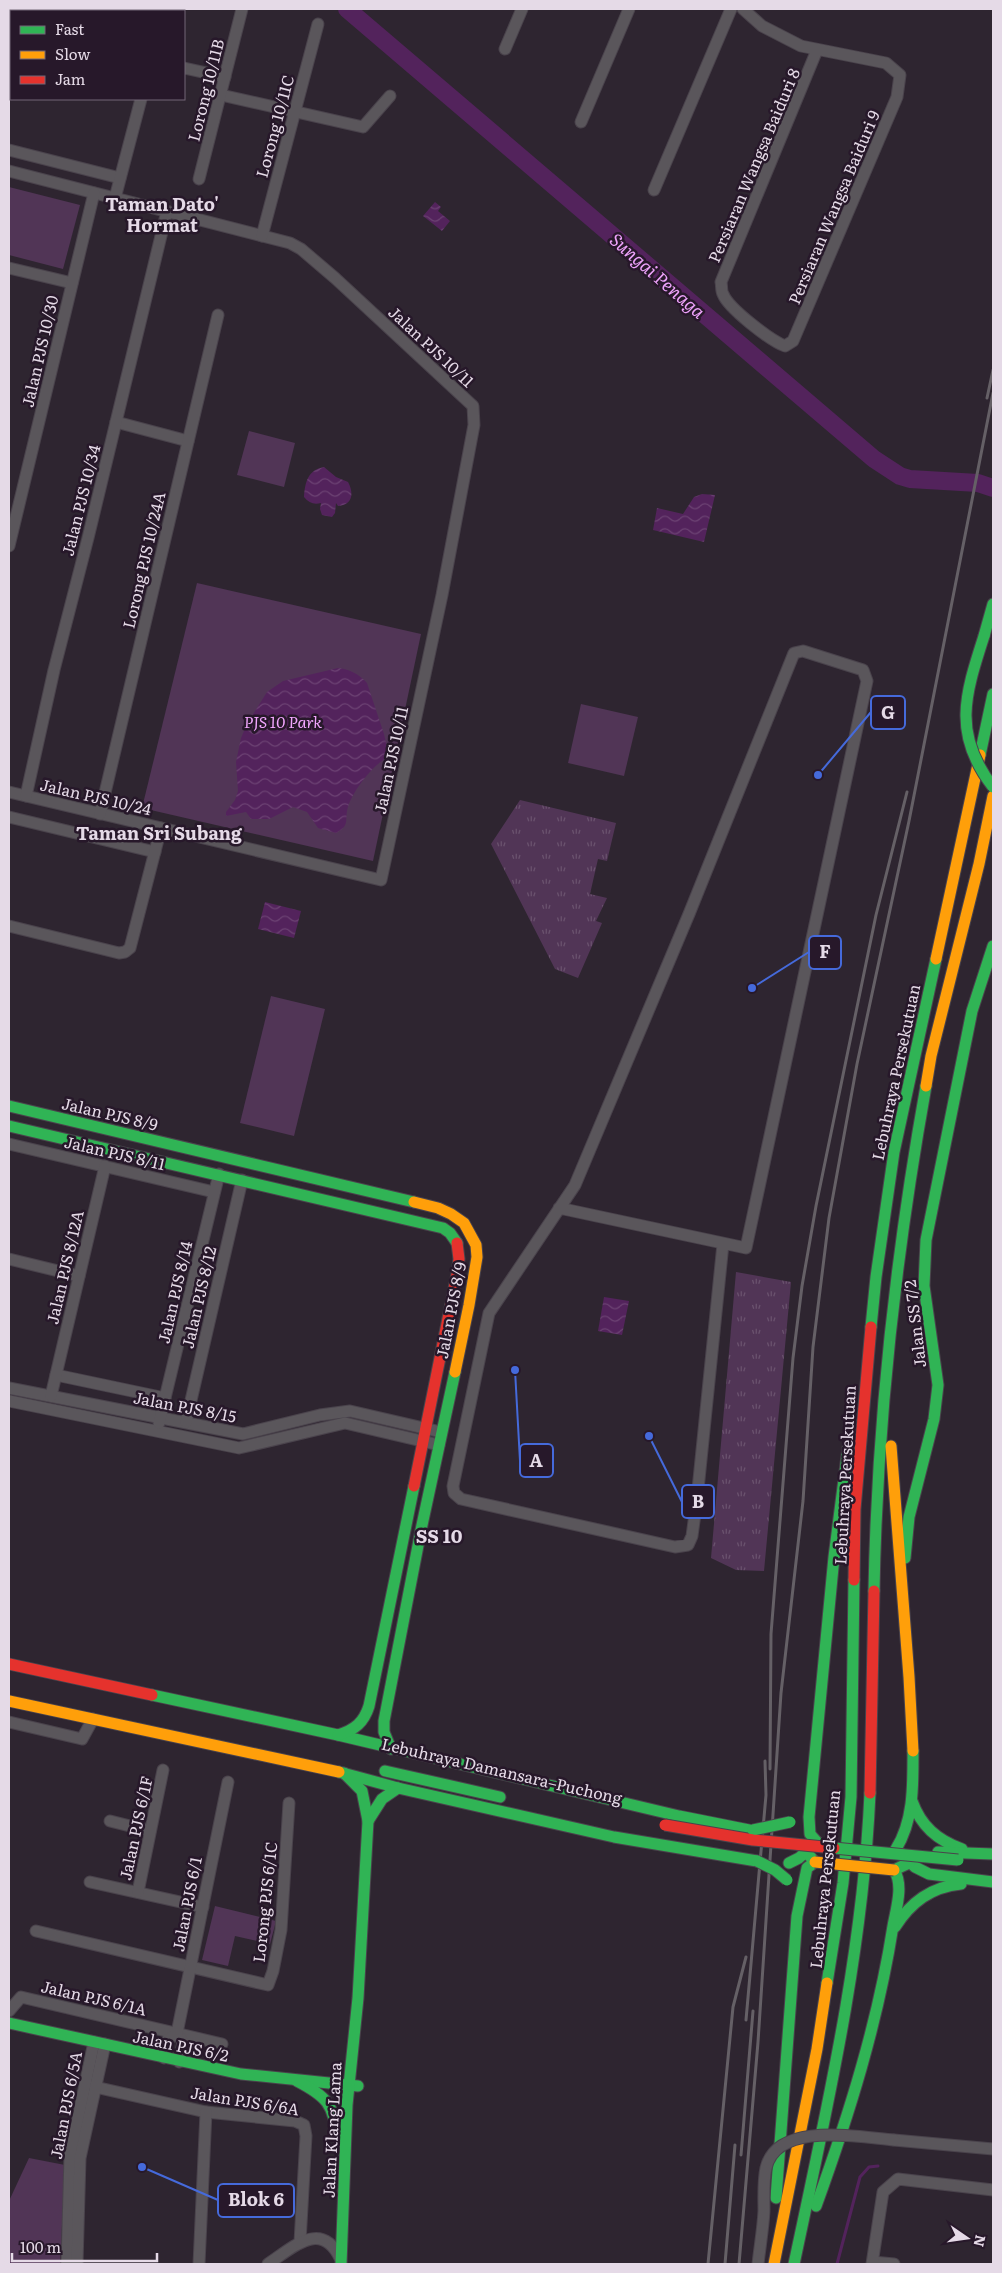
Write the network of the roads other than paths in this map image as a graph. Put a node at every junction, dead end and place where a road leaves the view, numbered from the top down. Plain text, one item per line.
1 (242, 9) edge
2 (522, 9) edge
3 (629, 9) edge
4 (731, 9) edge
5 (743, 9) edge
6 (318, 24) dead end
7 (505, 49) dead end
8 (817, 50) junction
9 (185, 68) edge
10 (225, 77) junction
11 (220, 95) junction
12 (390, 96) dead end
13 (141, 100) edge
14 (295, 112) junction
15 (581, 122) dead end
16 (9, 150) edge
17 (9, 171) edge
18 (120, 178) junction
19 (199, 179) dead end
20 (654, 190) dead end
21 (94, 193) junction
22 (115, 198) junction
23 (167, 212) junction
24 (262, 236) junction
25 (9, 268) edge
26 (72, 283) junction
27 (218, 315) dead end
28 (786, 346) joint
29 (116, 422) junction
30 (188, 440) junction
31 (9, 546) edge
32 (993, 604) edge
33 (993, 694) edge
34 (993, 787) edge
35 (9, 792) edge
36 (26, 796) junction
37 (993, 797) edge
38 (100, 814) junction
39 (9, 817) edge
40 (161, 828) junction
41 (155, 852) junction
42 (381, 880) joint
43 (9, 926) edge
44 (993, 946) edge
45 (9, 1106) edge
46 (9, 1126) edge
47 (9, 1144) edge
48 (105, 1166) junction
49 (218, 1174) junction
50 (242, 1180) junction
51 (325, 1181) junction
52 (214, 1192) junction
53 (321, 1200) junction
54 (559, 1208) junction
55 (458, 1218) junction
56 (455, 1237) junction
57 (723, 1244) junction
58 (9, 1259) edge
59 (79, 1276) junction
60 (463, 1333) junction
61 (483, 1338) junction
62 (56, 1376) junction
63 (10, 1388) edge
64 (888, 1389) junction
65 (51, 1396) junction
66 (165, 1398) junction
67 (9, 1402) edge
68 (863, 1406) junction
69 (160, 1418) junction
70 (186, 1422) junction
71 (426, 1428) junction
72 (157, 1431) junction
73 (441, 1432) junction
74 (423, 1441) junction
75 (439, 1445) junction
76 (903, 1614) junction
77 (9, 1664) edge
78 (9, 1674) edge
79 (9, 1690) edge
80 (133, 1697) junction
81 (9, 1701) edge
82 (93, 1719) junction
83 (9, 1722) edge
84 (338, 1735) junction
85 (388, 1754) junction
86 (163, 1770) dead end
87 (343, 1773) junction
88 (228, 1782) dead end
89 (398, 1788) junction
90 (508, 1788) dead end
91 (811, 1795) junction
92 (513, 1801) dead end
93 (912, 1801) junction
94 (289, 1803) dead end
95 (541, 1808) dead end
96 (110, 1821) dead end
97 (368, 1821) junction
98 (655, 1823) dead end
99 (751, 1830) junction
100 (150, 1831) junction
101 (817, 1842) junction
102 (896, 1849) junction
103 (806, 1852) junction
104 (973, 1852) junction
105 (993, 1854) edge
106 (754, 1860) junction
107 (910, 1862) junction
108 (993, 1863) edge
109 (811, 1865) junction
110 (894, 1870) junction
111 (993, 1874) edge
112 (90, 1882) dead end
113 (993, 1882) edge
114 (973, 1884) junction
115 (138, 1892) junction
116 (993, 1893) edge
117 (203, 1907) junction
118 (797, 1916) junction
119 (893, 1930) junction
120 (36, 1932) dead end
121 (191, 1967) junction
122 (9, 2011) edge
123 (9, 2023) edge
124 (177, 2034) junction
125 (99, 2043) junction
126 (222, 2044) dead end
127 (164, 2058) junction
128 (179, 2062) junction
129 (297, 2081) junction
130 (354, 2086) junction
131 (95, 2087) junction
132 (206, 2112) junction
133 (993, 2150) edge
134 (344, 2180) junction
135 (993, 2190) edge
136 (779, 2235) junction
137 (300, 2242) junction
138 (343, 2263) edge
139 (873, 2263) edge
140 (66, 2264) edge
141 (77, 2264) edge
142 (199, 2264) edge
143 (268, 2264) edge
144 (758, 2264) edge
145 (774, 2264) edge
146 (794, 2264) edge
147 (894, 2264) edge

1 - 10 street, Lorong 10/11B
2 - 7 street
3 - 15 street
4 - 20 street
5 - 8 street
6 - 14 street, Lorong 10/11C
8 - 28 street, Persiaran Wangsa Baiduri 8
8 - 28 street, Persiaran Wangsa Baiduri 9
9 - 10 street
10 - 11 street, Lorong 10/11B
11 - 14 street
11 - 19 street, Lorong 10/11B
12 - 14 street
13 - 18 street
14 - 24 street, Lorong 10/11C
16 - 18 street
17 - 21 street, Jalan PJS 10/11
18 - 22 street
21 - 22 street, Jalan PJS 10/11
21 - 26 street, Jalan PJS 10/30
22 - 23 street, Jalan PJS 10/11
23 - 24 street, Jalan PJS 10/11
23 - 29 street, Jalan PJS 10/34
24 - 42 street, Jalan PJS 10/11
25 - 26 street
26 - 31 street, Jalan PJS 10/30
27 - 30 street, Lorong PJS 10/24A
29 - 30 street
29 - 36 street, Jalan PJS 10/34
30 - 38 street, Lorong PJS 10/24A
32 - 34 main road, bridge
33 - 68 main road, Lebuhraya Persekutuan
35 - 36 street, Jalan PJS 10/24
36 - 38 street, Jalan PJS 10/24
37 - 64 main road, Lebuhraya Persekutuan
38 - 40 street, Jalan PJS 10/24
39 - 41 street
40 - 41 street
40 - 42 street, Jalan PJS 10/24
41 - 43 street
44 - 76 main road, Jalan SS 7/2
45 - 51 main road, Jalan PJS 8/9
46 - 49 main road, Jalan PJS 8/9
47 - 48 street, Jalan PJS 8/11
48 - 52 street, Jalan PJS 8/11
48 - 59 street, Jalan PJS 8/12A
49 - 50 main road, Jalan PJS 8/9
49 - 52 street, Jalan PJS 8/14
50 - 53 main road, Jalan PJS 8/9
50 - 70 street, Jalan PJS 8/12
51 - 53 main road
51 - 55 main road, Jalan PJS 8/9
52 - 66 street, Jalan PJS 8/14
53 - 56 main road, Jalan PJS 8/9
54 - 57 street
54 - 57 street
54 - 61 street
55 - 56 main road
55 - 60 main road, Jalan PJS 8/9
56 - 71 main road, Jalan PJS 8/9
57 - 61 street
58 - 59 street
59 - 62 street, Jalan PJS 8/12A
60 - 61 street
60 - 73 main road, Jalan PJS 8/9
62 - 65 street, Jalan PJS 8/12A
62 - 66 street
63 - 65 street, Jalan PJS 8/15
63 - 67 street
64 - 76 main road
64 - 146 main road, Lebuhraya Persekutuan
65 - 69 street, Jalan PJS 8/15
66 - 69 street, Jalan PJS 8/14
67 - 72 street, Jalan PJS 8/15
68 - 91 main road
68 - 136 main road, Lebuhraya Persekutuan
69 - 70 street, Jalan PJS 8/15
69 - 72 street
70 - 71 street, Jalan PJS 8/15
71 - 73 street, Jalan PJS 8/15
71 - 74 main road, Jalan PJS 8/9
72 - 74 street, Jalan PJS 8/15
73 - 75 main road, Jalan PJS 8/9
74 - 75 street, Jalan PJS 8/15
74 - 84 main road, Jalan PJS 8/9
75 - 85 main road, Jalan PJS 8/9
76 - 93 main road
77 - 80 main road
78 - 80 main road
79 - 92 main road, Lebuhraya Damansara–Puchong
80 - 84 main road
81 - 82 main road
82 - 83 street
82 - 87 main road
84 - 85 main road
85 - 90 main road, Lebuhraya Damansara–Puchong
85 - 99 main road
86 - 100 street, Jalan PJS 6/1F
87 - 89 main road
87 - 97 main road, Jalan Klang Lama
88 - 117 street, Jalan PJS 6/1
89 - 97 main road, Jalan Klang Lama
89 - 106 main road
91 - 99 main road, bridge
91 - 101 main road
93 - 102 main road
93 - 104 main road
94 - 121 street, Lorong PJS 6/1C
95 - 111 main road, Lebuhraya Damansara–Puchong
96 - 100 street
97 - 130 main road, Jalan Klang Lama
98 - 108 main road, bridge
99 - 103 main road, bridge
100 - 115 street, Jalan PJS 6/1F
101 - 102 main road
101 - 103 main road, bridge
102 - 107 main road
103 - 106 main road
103 - 109 main road
104 - 105 main road
104 - 107 main road
106 - 118 main road, bridge
107 - 110 main road
107 - 113 main road
109 - 110 main road, bridge
109 - 118 main road
110 - 119 main road
112 - 115 street
113 - 114 main road
114 - 116 street
114 - 119 main road
115 - 117 street
117 - 121 street, Jalan PJS 6/1
118 - 136 main road
119 - 146 main road
120 - 121 street
121 - 124 street, Jalan PJS 6/1
122 - 124 street, Jalan PJS 6/1A
123 - 125 main road, Jalan PJS 6/2
124 - 126 street
124 - 127 street, Jalan PJS 6/1
124 - 128 street, Jalan PJS 6/1
125 - 127 main road, Jalan PJS 6/2
125 - 131 street, Jalan PJS 6/5A
125 - 140 street, Jalan PJS 6/5A
127 - 128 main road, Jalan PJS 6/2
128 - 129 main road, Jalan PJS 6/2
129 - 130 main road, Jalan PJS 6/2
129 - 134 main road
130 - 134 main road, Jalan Klang Lama
130 - 138 main road, Jalan Klang Lama
131 - 132 street, Jalan PJS 6/6A
131 - 141 street, Jalan PJS 6/5A
132 - 137 street, Jalan PJS 6/6A
132 - 142 street
133 - 144 street, bridge
134 - 138 main road, Jalan Klang Lama
135 - 139 street
136 - 145 main road, Lebuhraya Persekutuan
137 - 138 street
137 - 143 street
139 - 147 street

